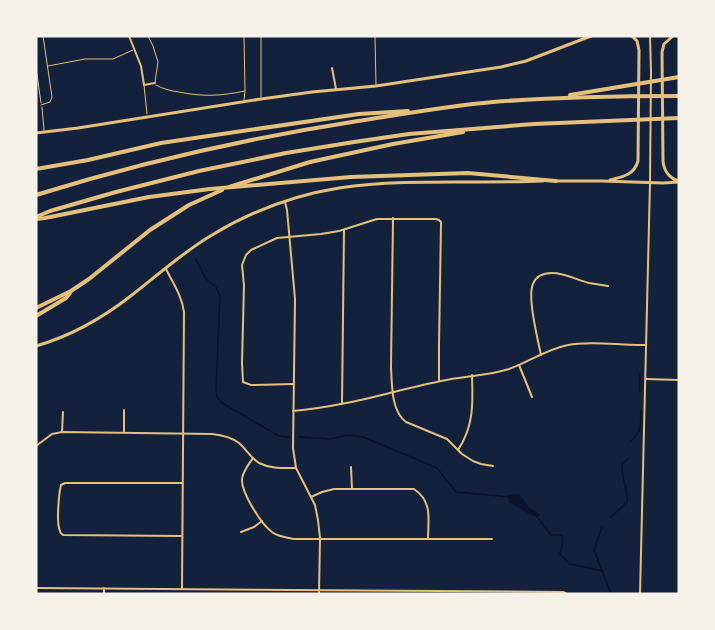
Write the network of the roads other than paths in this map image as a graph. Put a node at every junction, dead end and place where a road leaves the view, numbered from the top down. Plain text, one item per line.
1 (43, 36) edge
2 (129, 36) edge
3 (148, 36) edge
4 (244, 36) edge
5 (261, 36) edge
6 (375, 36) edge
7 (591, 36) edge
8 (632, 36) edge
9 (650, 36) edge
10 (673, 36) edge
11 (135, 50) junction
12 (48, 66) junction
13 (36, 67) edge
14 (332, 68) dead end
15 (679, 77) edge
16 (155, 83) junction
17 (144, 85) junction
18 (376, 87) junction
19 (337, 90) junction
20 (245, 92) junction
21 (679, 96) edge
22 (557, 98) junction
23 (261, 99) junction
24 (243, 103) junction
25 (41, 105) junction
26 (436, 108) junction
27 (148, 116) junction
28 (679, 118) edge
29 (487, 128) junction
30 (44, 132) junction
31 (36, 133) edge
32 (36, 169) edge
33 (556, 181) junction
34 (602, 181) junction
35 (679, 182) edge
36 (650, 183) junction
37 (36, 195) edge
38 (285, 202) junction
39 (36, 218) edge
40 (393, 218) junction
41 (344, 229) junction
42 (289, 236) junction
43 (165, 268) junction
44 (608, 286) dead end
45 (71, 291) junction
46 (36, 308) edge
47 (36, 316) edge
48 (646, 345) junction
49 (36, 346) edge
50 (541, 355) junction
51 (519, 365) junction
52 (472, 375) junction
53 (645, 379) junction
54 (679, 380) edge
55 (440, 381) junction
56 (294, 384) junction
57 (393, 392) junction
58 (532, 397) dead end
59 (342, 404) junction
60 (123, 410) dead end
61 (293, 411) junction
62 (63, 412) dead end
63 (62, 432) junction
64 (124, 432) junction
65 (182, 433) junction
66 (36, 446) edge
67 (458, 450) junction
68 (254, 458) junction
69 (493, 466) dead end
70 (296, 468) junction
71 (351, 468) dead end
72 (182, 483) junction
73 (351, 489) junction
74 (311, 496) junction
75 (262, 521) junction
76 (241, 532) dead end
77 (182, 536) junction
78 (320, 538) junction
79 (428, 539) junction
80 (492, 539) dead end
81 (36, 588) edge
82 (104, 588) junction
83 (182, 589) junction
84 (319, 592) edge
85 (104, 594) edge
86 (567, 594) edge
87 (640, 594) edge

1 - 12 lane
2 - 11 street
3 - 16 lane
4 - 20 lane
5 - 23 lane
6 - 18 lane
7 - 18 main road
8 - 34 main road
9 - 36 street
10 - 35 main road
11 - 12 lane
11 - 17 street
12 - 25 lane
13 - 25 lane
14 - 19 street
15 - 22 highway
16 - 17 street
16 - 20 lane
17 - 27 lane
18 - 19 main road
19 - 23 main road
20 - 24 lane
21 - 22 highway
22 - 26 highway
23 - 24 main road
24 - 27 main road
25 - 30 lane
26 - 32 highway
26 - 37 highway
27 - 30 main road
28 - 29 highway
29 - 39 highway
29 - 45 highway
30 - 31 main road
33 - 34 main road
33 - 38 main road
33 - 39 highway
34 - 36 main road
35 - 36 main road
36 - 48 street
38 - 42 street
38 - 43 main road
40 - 41 street
40 - 55 street
40 - 57 street
41 - 42 street
41 - 59 street
42 - 56 street
42 - 56 street
43 - 49 main road
43 - 65 street
44 - 50 street
45 - 46 highway
45 - 47 highway
48 - 50 street
48 - 53 street
50 - 51 street
51 - 52 street
51 - 58 street
52 - 55 street
52 - 67 street
53 - 54 street
53 - 87 street
55 - 57 street
56 - 61 street
57 - 59 street
57 - 67 street
59 - 61 street
60 - 64 street
61 - 70 street
62 - 63 street
63 - 64 street
63 - 66 street
64 - 65 street
65 - 68 street
65 - 72 street
67 - 69 street
68 - 70 street
68 - 75 street
70 - 74 street
71 - 73 street
72 - 77 street
72 - 77 street
73 - 74 street
73 - 79 street
74 - 78 street
75 - 76 street
75 - 78 street
77 - 83 street
78 - 79 street
78 - 84 street
79 - 80 street
81 - 82 street
82 - 83 street
82 - 85 street
83 - 84 street
84 - 86 street

